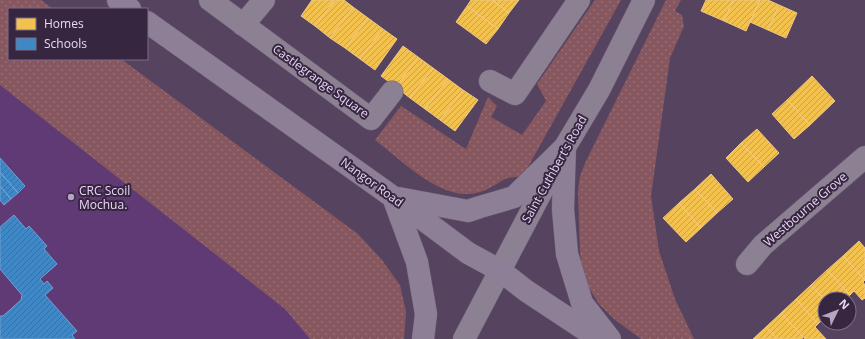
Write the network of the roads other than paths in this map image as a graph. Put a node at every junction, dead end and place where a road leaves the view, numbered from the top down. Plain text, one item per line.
1 (118, 0) edge
2 (210, 0) edge
3 (264, 0) edge
4 (579, 0) edge
5 (644, 0) edge
6 (129, 8) edge
7 (148, 23) edge
8 (243, 25) junction
9 (490, 81) dead end
10 (392, 92) dead end
11 (565, 147) junction
12 (865, 157) edge
13 (393, 197) junction
14 (747, 264) dead end
15 (501, 271) junction
16 (423, 339) edge
17 (464, 339) edge
18 (599, 339) edge
19 (610, 339) edge

1 - 6 main road
2 - 8 street, Castlegrange Square
3 - 8 street
4 - 9 street
5 - 11 street, Saint Cuthbert’s Road
7 - 13 main road, Nangor Road
8 - 10 street, Castlegrange Square
11 - 13 main road
11 - 15 street, Saint Cuthbert’s Road
11 - 19 main road
12 - 14 street, Westbourne Grove
13 - 15 main road, Nangor Road
13 - 16 main road
15 - 17 street, Saint Cuthbert’s Road
15 - 18 main road, Nangor Road

